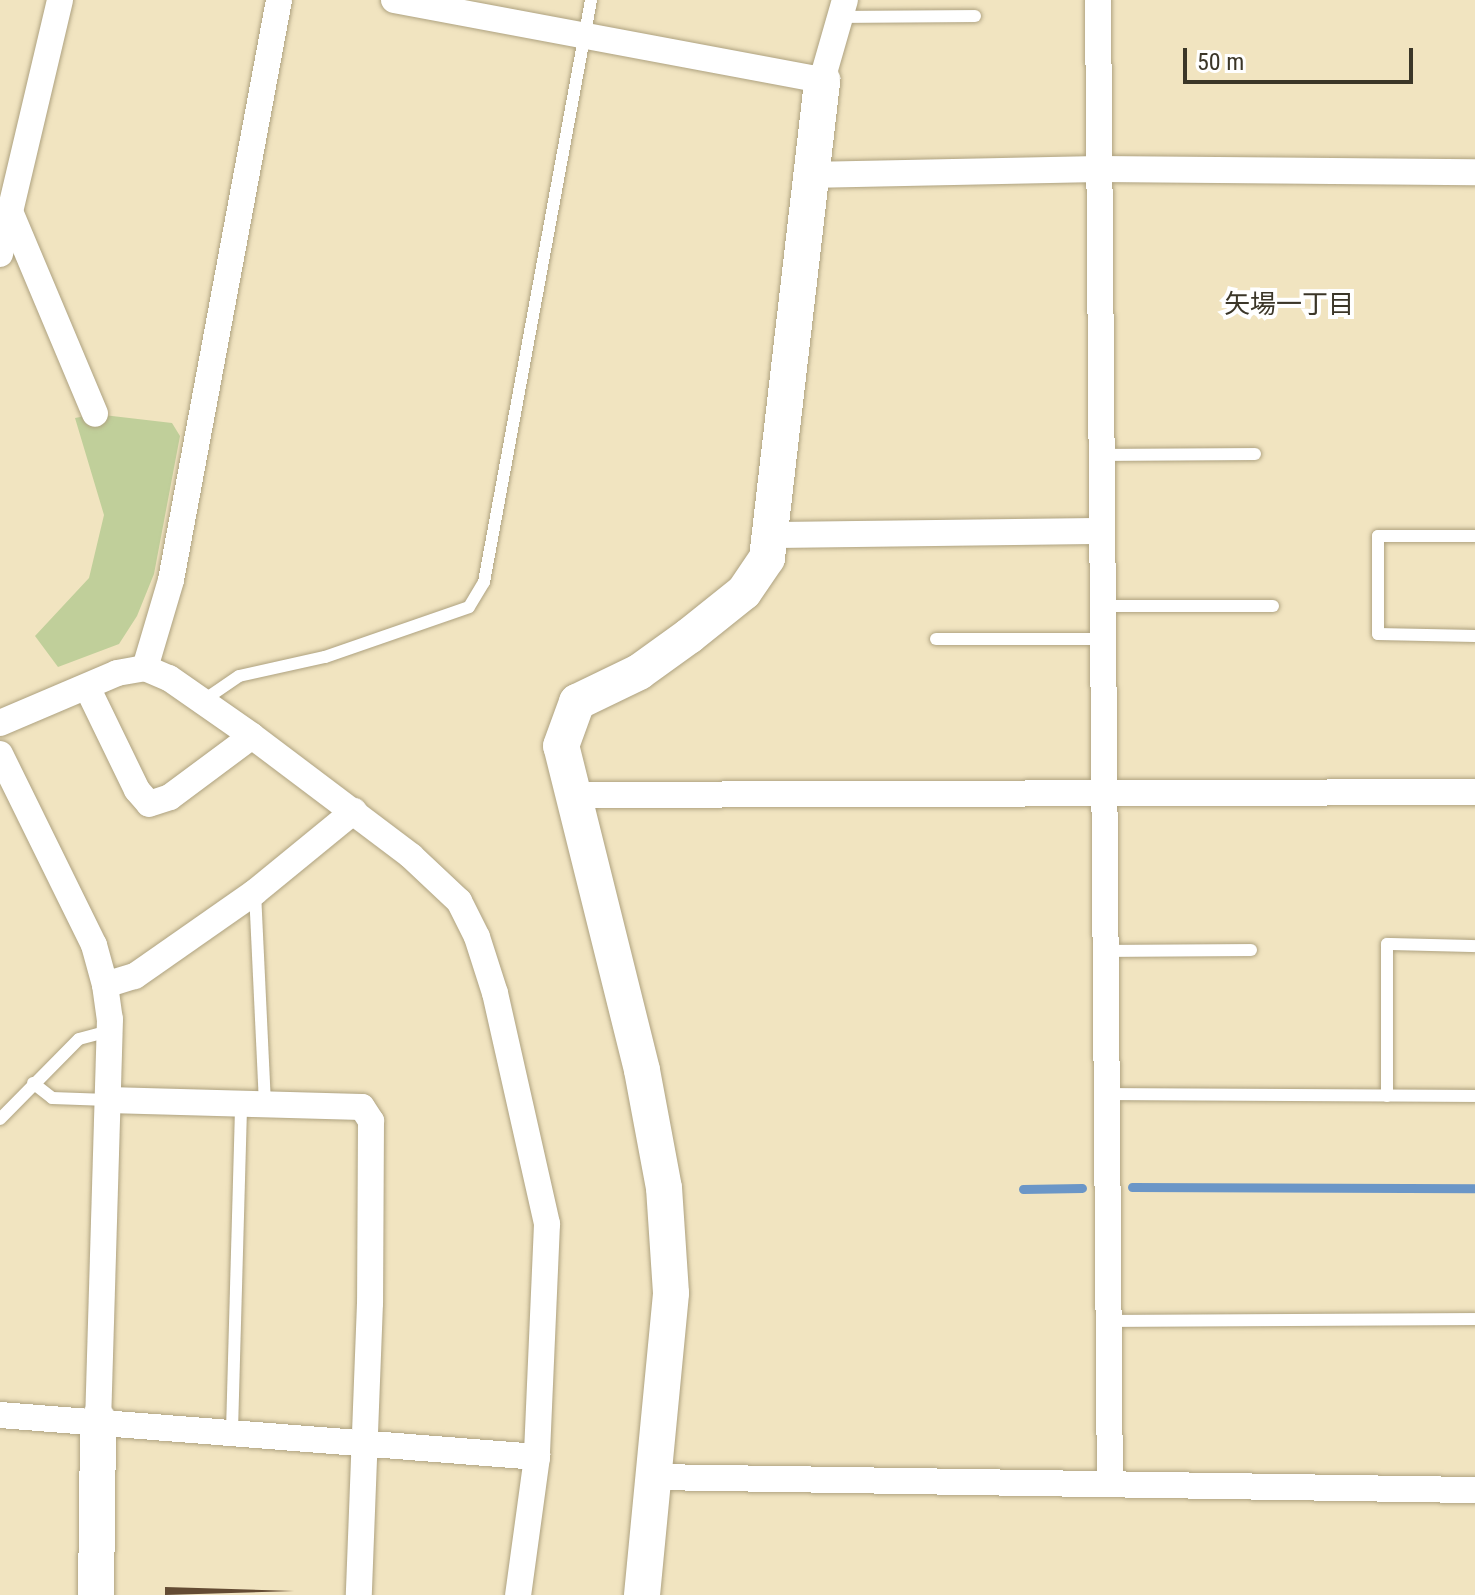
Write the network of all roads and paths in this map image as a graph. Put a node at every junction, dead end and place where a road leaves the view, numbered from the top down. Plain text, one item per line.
1 (60, 0) edge
2 (279, 0) edge
3 (394, 0) edge
4 (591, 0) edge
5 (1098, 0) edge
6 (842, 8) edge
7 (975, 16) dead end
8 (584, 37) junction
9 (822, 80) junction
10 (1099, 169) junction
11 (1475, 172) edge
12 (808, 175) junction
13 (5, 204) edge
14 (0, 254) edge
15 (95, 414) dead end
16 (1255, 454) dead end
17 (1100, 455) junction
18 (1101, 531) junction
19 (770, 535) junction
20 (1475, 536) edge
21 (1101, 606) junction
22 (1273, 606) dead end
23 (1475, 636) edge
24 (936, 639) dead end
25 (1101, 639) junction
26 (145, 668) junction
27 (87, 687) junction
28 (204, 700) junction
29 (0, 723) edge
30 (252, 736) junction
31 (0, 754) edge
32 (1102, 791) junction
33 (1475, 792) edge
34 (574, 795) junction
35 (354, 811) junction
36 (255, 892) junction
37 (1475, 946) edge
38 (1251, 950) dead end
39 (1104, 951) junction
40 (105, 985) junction
41 (109, 1031) junction
42 (33, 1083) junction
43 (1105, 1094) junction
44 (1387, 1096) junction
45 (1475, 1096) edge
46 (108, 1100) junction
47 (253, 1103) junction
48 (0, 1119) edge
49 (1475, 1319) edge
50 (1108, 1321) junction
51 (0, 1415) edge
52 (98, 1420) junction
53 (232, 1431) junction
54 (366, 1441) junction
55 (537, 1457) junction
56 (653, 1477) junction
57 (1110, 1481) junction
58 (1475, 1490) edge
59 (96, 1595) edge
60 (359, 1595) edge
61 (518, 1595) edge
62 (642, 1595) edge

1 - 13 street
2 - 26 street
3 - 8 street
4 - 8 lane
5 - 10 street
6 - 7 lane
6 - 9 street
8 - 9 street
8 - 28 lane
9 - 12 street
10 - 11 street
10 - 12 street
10 - 17 street
12 - 19 street
13 - 14 street
13 - 15 street
16 - 17 lane
17 - 18 street
18 - 19 street
18 - 21 street
19 - 34 street
20 - 23 lane
21 - 22 lane
21 - 25 street
24 - 25 lane
25 - 32 street
26 - 27 street
26 - 28 street
27 - 29 street
27 - 30 street
28 - 30 street
30 - 35 street
31 - 40 street
32 - 33 street
32 - 34 street
32 - 39 street
34 - 56 street
35 - 36 street
35 - 55 street
36 - 40 street
36 - 47 lane
37 - 44 lane
38 - 39 lane
39 - 43 street
40 - 41 street
41 - 42 lane
41 - 46 street
42 - 46 lane
42 - 48 lane
43 - 44 lane
43 - 50 street
44 - 45 lane
46 - 47 street
46 - 52 street
47 - 53 lane
47 - 54 street
49 - 50 lane
50 - 57 street
51 - 52 street
52 - 53 street
52 - 59 street
53 - 54 street
54 - 55 street
54 - 60 street
55 - 61 street
56 - 57 street
56 - 62 street
57 - 58 street

